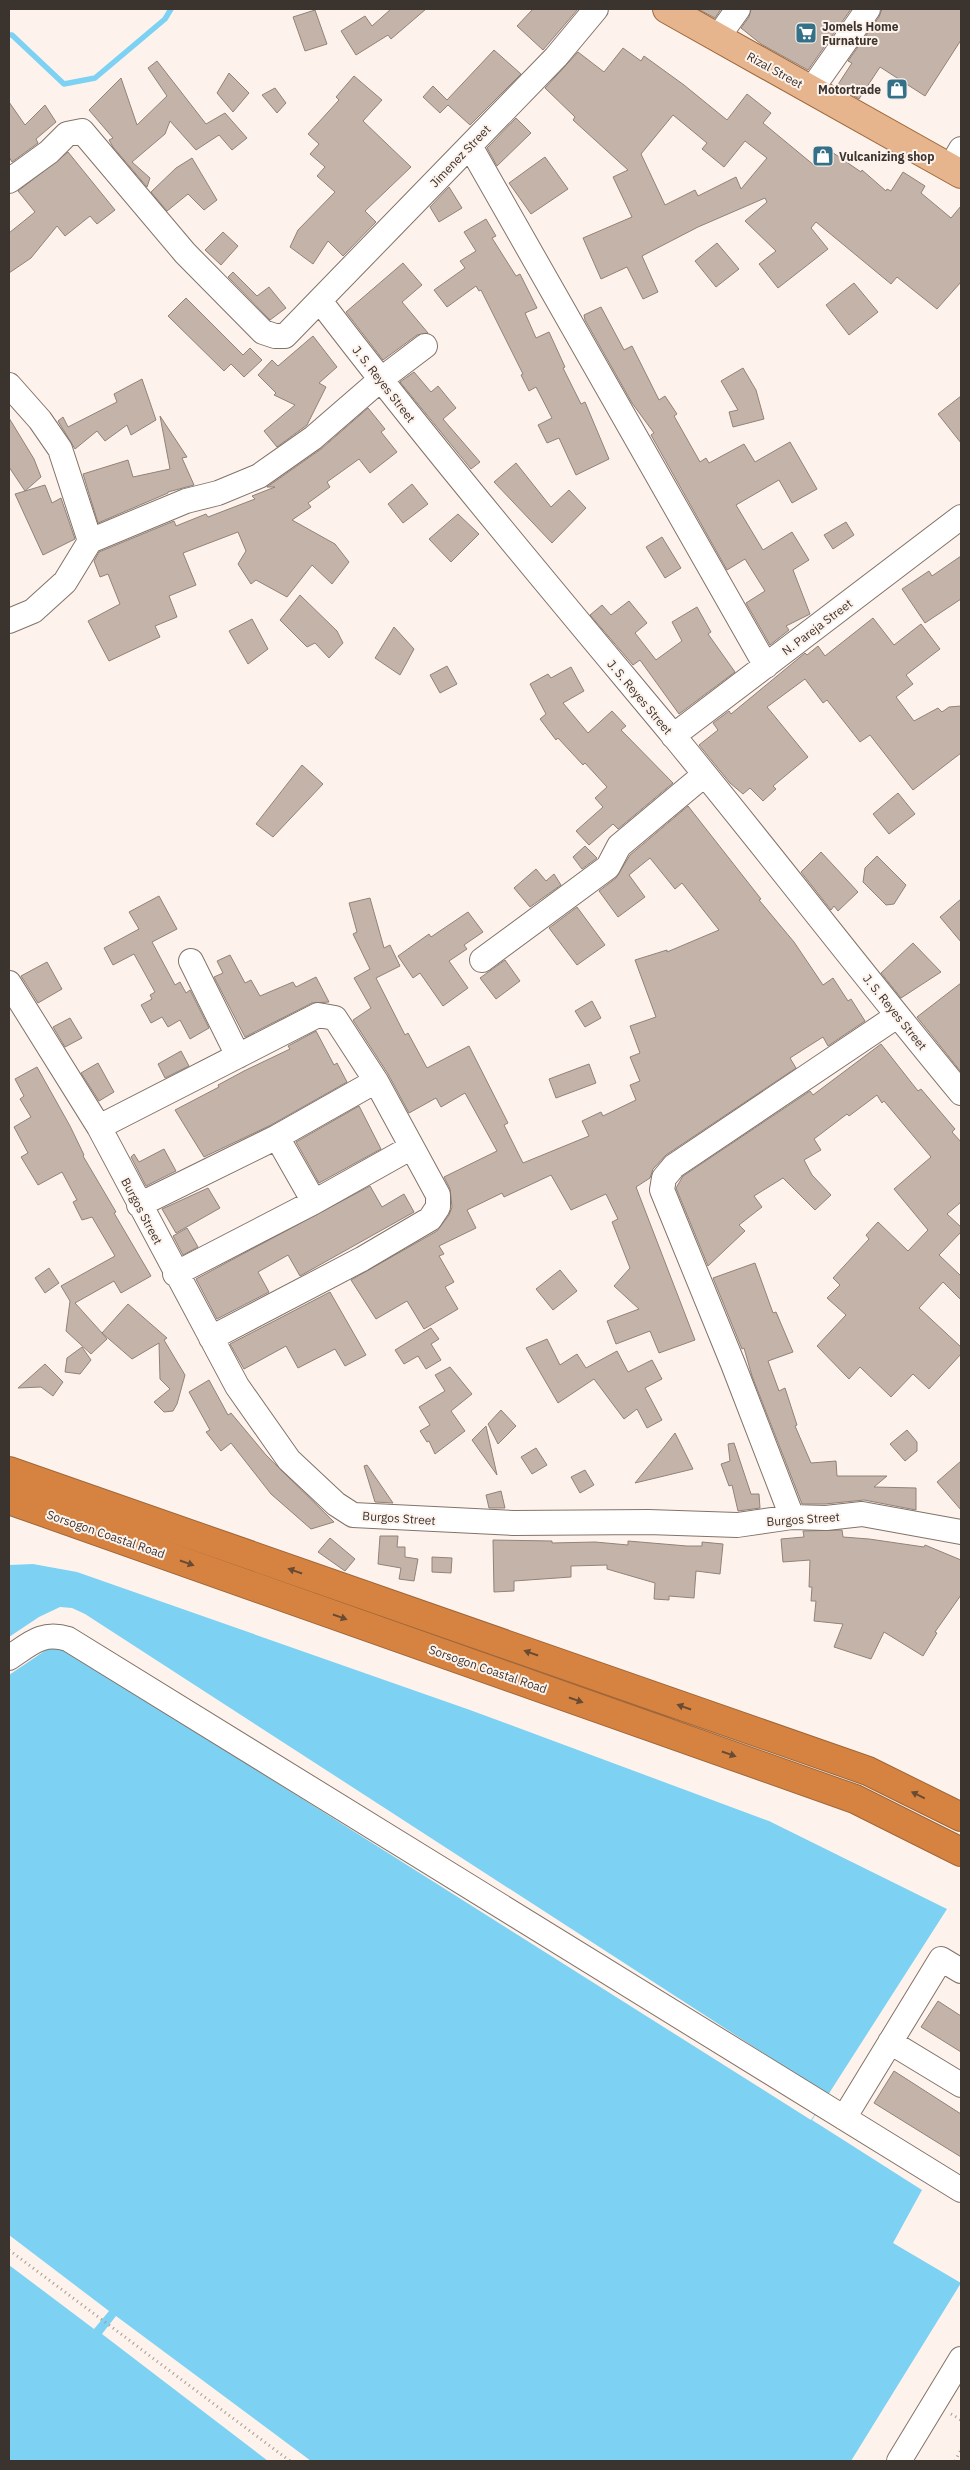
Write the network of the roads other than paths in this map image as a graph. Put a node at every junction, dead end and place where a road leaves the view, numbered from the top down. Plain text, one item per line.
1 (596, 9) edge
2 (667, 9) edge
3 (738, 9) edge
4 (868, 9) edge
5 (718, 38) junction
6 (811, 90) junction
7 (470, 146) junction
8 (958, 164) edge
9 (11, 174) edge
10 (320, 301) junction
11 (425, 346) dead end
12 (380, 380) junction
13 (9, 385) edge
14 (961, 517) edge
15 (90, 541) junction
16 (9, 621) edge
17 (766, 666) junction
18 (673, 736) junction
19 (704, 775) junction
20 (482, 960) dead end
21 (191, 961) dead end
22 (9, 982) edge
23 (897, 1016) junction
24 (238, 1056) junction
25 (957, 1077) edge
26 (376, 1081) junction
27 (99, 1127) junction
28 (277, 1137) junction
29 (412, 1147) junction
30 (314, 1202) junction
31 (139, 1205) junction
32 (175, 1274) junction
33 (210, 1338) junction
34 (9, 1471) edge
35 (9, 1500) edge
36 (792, 1517) junction
37 (961, 1532) edge
38 (9, 1658) edge
39 (961, 1817) edge
40 (961, 1852) edge
41 (961, 1971) edge
42 (890, 2042) junction
43 (961, 2085) edge
44 (844, 2118) junction
45 (961, 2190) edge
46 (961, 2359) edge
47 (899, 2461) edge

1 - 7 street, Jimenez Street
2 - 5 main road, Rizal Street
3 - 5 street
4 - 6 street
5 - 6 main road, Rizal Street
6 - 8 main road, Rizal Street
7 - 10 street, Jimenez Street
7 - 17 street
9 - 10 street, Jimenez Street
10 - 12 street, J. S. Reyes Street
11 - 12 street
12 - 15 street
12 - 18 street, J. S. Reyes Street
13 - 15 street
14 - 17 street, N. Pareja Street
15 - 16 street
17 - 18 street, N. Pareja Street
18 - 19 street, J. S. Reyes Street
19 - 20 street
19 - 23 street, J. S. Reyes Street
21 - 24 street
22 - 27 street, Burgos Street
23 - 25 street, J. S. Reyes Street
23 - 36 street
24 - 26 street
24 - 27 street
26 - 28 street
26 - 29 street
27 - 31 street, Burgos Street
28 - 30 street
28 - 31 street
29 - 30 street
29 - 33 street
30 - 32 street
31 - 32 street, Burgos Street
32 - 33 street, Burgos Street
33 - 36 street, Burgos Street
39 -> 34 highway
35 -> 40 highway, Sorsogon Coastal Road
36 - 37 street, Burgos Street
38 - 44 street
41 - 42 street
42 - 43 street
42 - 44 street
44 - 45 street
46 - 47 street

